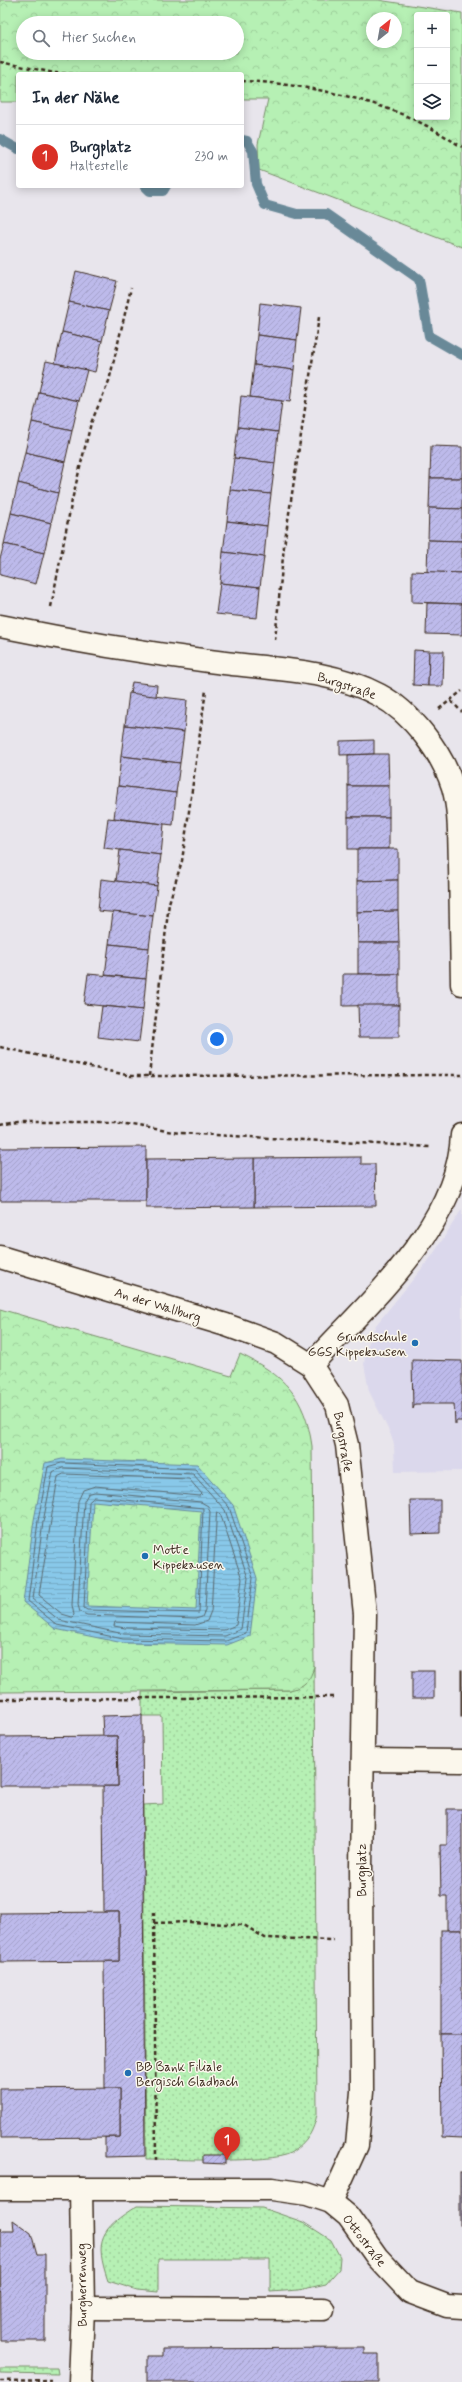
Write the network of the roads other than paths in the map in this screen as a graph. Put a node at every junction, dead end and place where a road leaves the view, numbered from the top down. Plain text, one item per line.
1 (0, 626) edge
2 (462, 984) edge
3 (462, 1142) edge
4 (0, 1257) edge
5 (311, 1365) junction
6 (363, 1760) junction
7 (462, 1761) edge
8 (0, 2189) edge
9 (81, 2189) junction
10 (331, 2202) junction
11 (462, 2307) edge
12 (83, 2308) junction
13 (323, 2309) dead end
14 (80, 2381) edge

1 - 2 street, Burgstraße
3 - 5 street
4 - 5 street, An der Wallburg
5 - 6 street, Burgstraße
6 - 7 street
6 - 10 street, Burgplatz
8 - 9 street
9 - 10 street
9 - 12 street, Burgherrenweg
10 - 11 street, Ottostraße
12 - 13 street
12 - 14 street, Burgherrenweg

